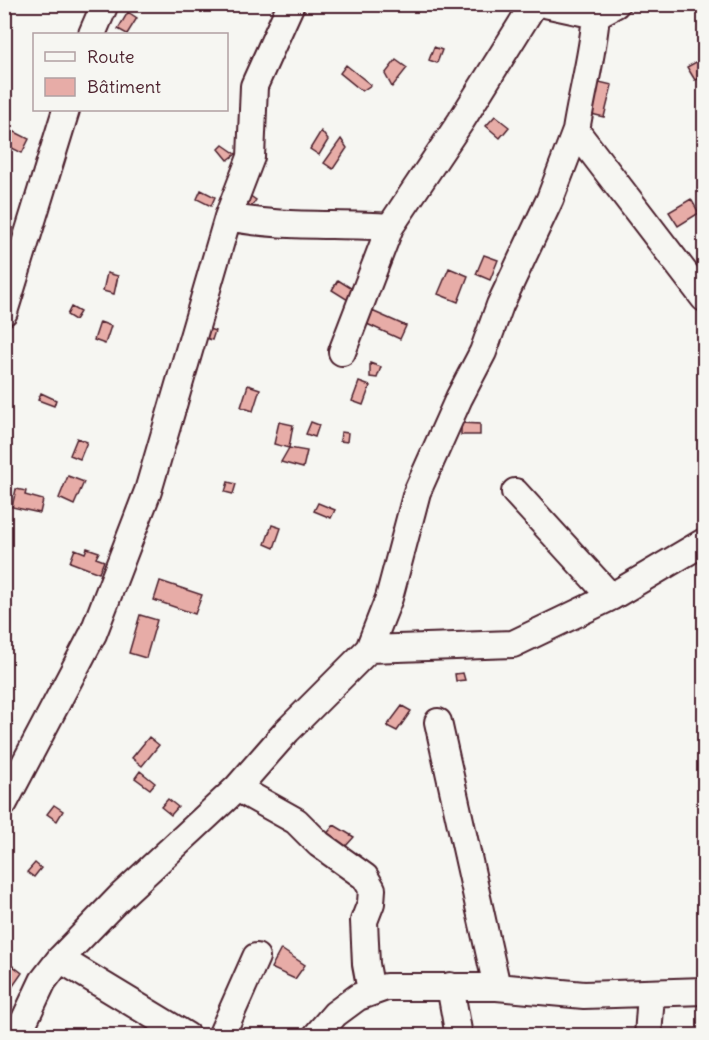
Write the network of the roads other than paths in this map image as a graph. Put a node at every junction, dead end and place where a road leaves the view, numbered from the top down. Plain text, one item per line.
1 (105, 4) edge
2 (291, 4) edge
3 (534, 4) edge
4 (545, 4) edge
5 (606, 10) edge
6 (92, 33) edge
7 (66, 111) edge
8 (576, 131) junction
9 (228, 217) junction
10 (390, 227) junction
11 (705, 298) edge
12 (4, 312) edge
13 (342, 352) dead end
14 (515, 492) dead end
15 (705, 542) edge
16 (610, 597) junction
17 (369, 649) junction
18 (438, 722) dead end
19 (237, 788) junction
20 (4, 803) edge
21 (256, 957) dead end
22 (60, 959) junction
23 (450, 986) junction
24 (497, 987) junction
25 (371, 991) junction
26 (705, 991) edge
27 (651, 994) junction
28 (17, 1035) edge
29 (187, 1035) edge
30 (221, 1035) edge
31 (316, 1035) edge
32 (459, 1035) edge
33 (648, 1035) edge

1 - 6 street
2 - 9 street
3 - 10 street
4 - 5 street
5 - 8 street
7 - 12 street
8 - 11 street
8 - 17 street
9 - 10 street
9 - 20 street
10 - 13 street
14 - 16 street
15 - 16 street
16 - 17 street
17 - 19 street
18 - 24 street
19 - 22 street
19 - 25 street
21 - 30 street
22 - 28 street
22 - 29 street
23 - 24 street
23 - 25 street
23 - 32 street
24 - 27 street
25 - 31 street
26 - 27 street
27 - 33 street

